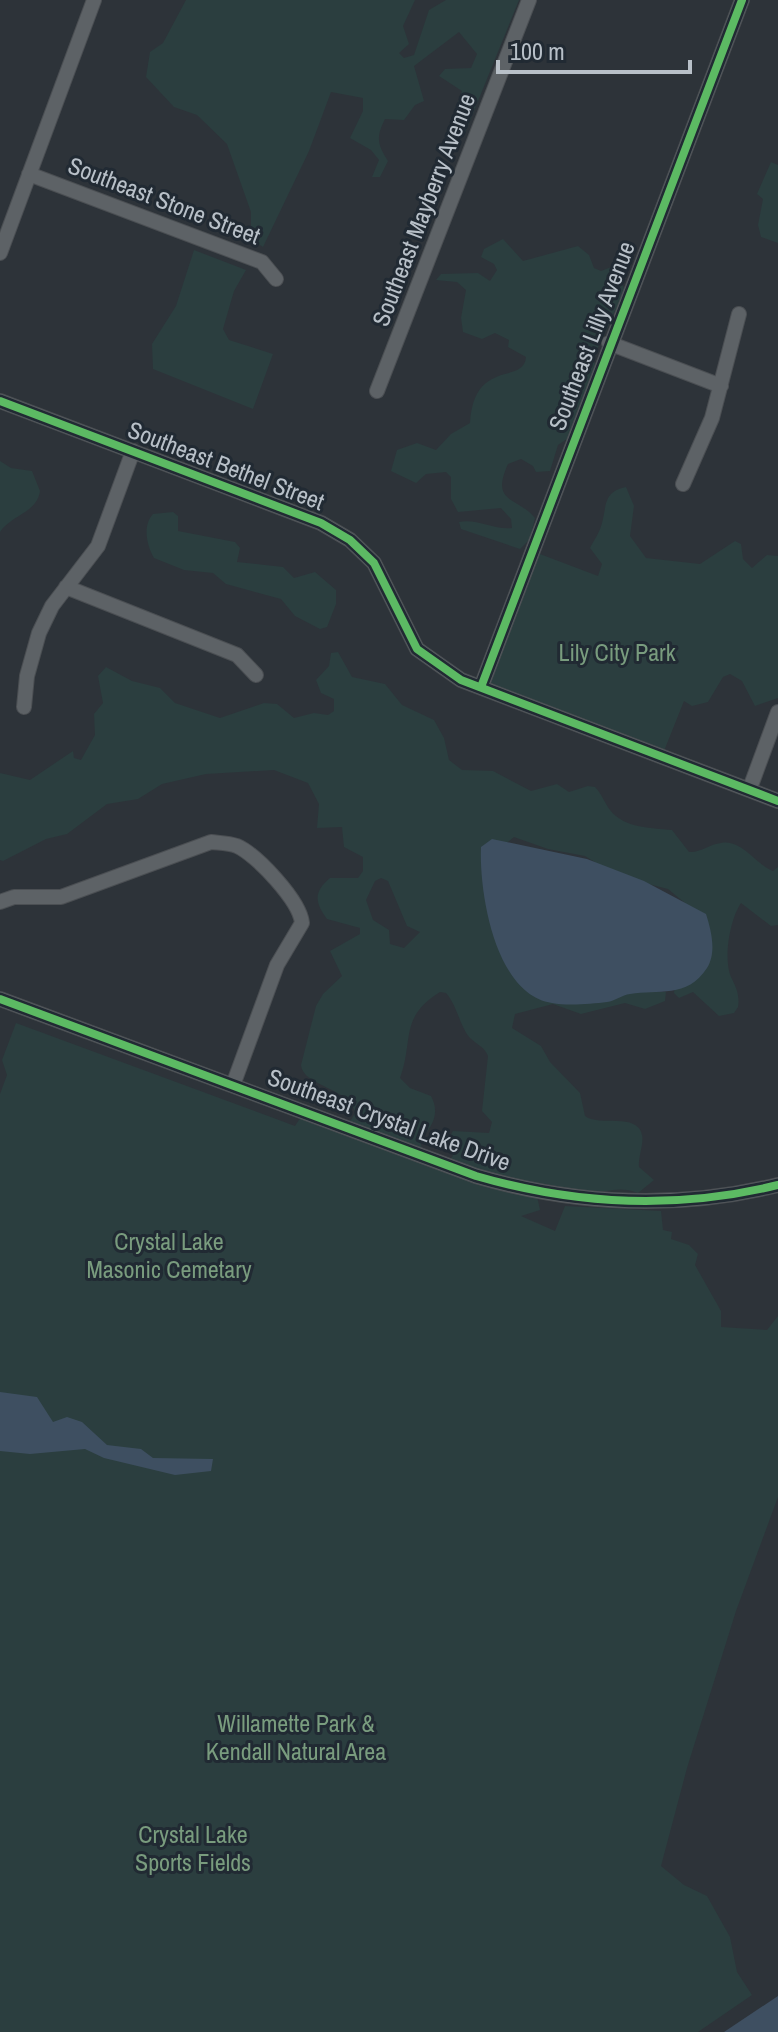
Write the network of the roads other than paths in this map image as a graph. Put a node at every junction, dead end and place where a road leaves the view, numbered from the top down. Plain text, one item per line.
1 (94, 0) edge
2 (529, 0) edge
3 (742, 0) edge
4 (29, 174) junction
5 (6, 219) edge
6 (0, 253) edge
7 (276, 279) dead end
8 (739, 314) dead end
9 (609, 343) junction
10 (721, 386) junction
11 (377, 391) dead end
12 (0, 401) edge
13 (133, 451) junction
14 (683, 484) dead end
15 (66, 587) junction
16 (256, 675) dead end
17 (481, 687) junction
18 (24, 707) dead end
19 (778, 712) edge
20 (750, 788) junction
21 (778, 801) edge
22 (0, 902) edge
23 (0, 999) edge
24 (233, 1085) junction
25 (778, 1185) edge

1 - 4 street
2 - 11 street, Southeast Mayberry Avenue
3 - 9 street, Southeast Lilly Avenue
4 - 5 street
4 - 7 street, Southeast Stone Street
5 - 6 street
8 - 10 street
9 - 10 street
9 - 17 street, Southeast Lilly Avenue
10 - 14 street
12 - 13 street, Southeast Bethel Street
13 - 15 street
13 - 17 street, Southeast Bethel Street
15 - 16 street
15 - 18 street
17 - 20 street, Southeast Bethel Street
19 - 20 street
20 - 21 street, Southeast Bethel Street
22 - 24 street
23 - 24 street, Southeast Crystal Lake Drive
24 - 25 street, Southeast Crystal Lake Drive

